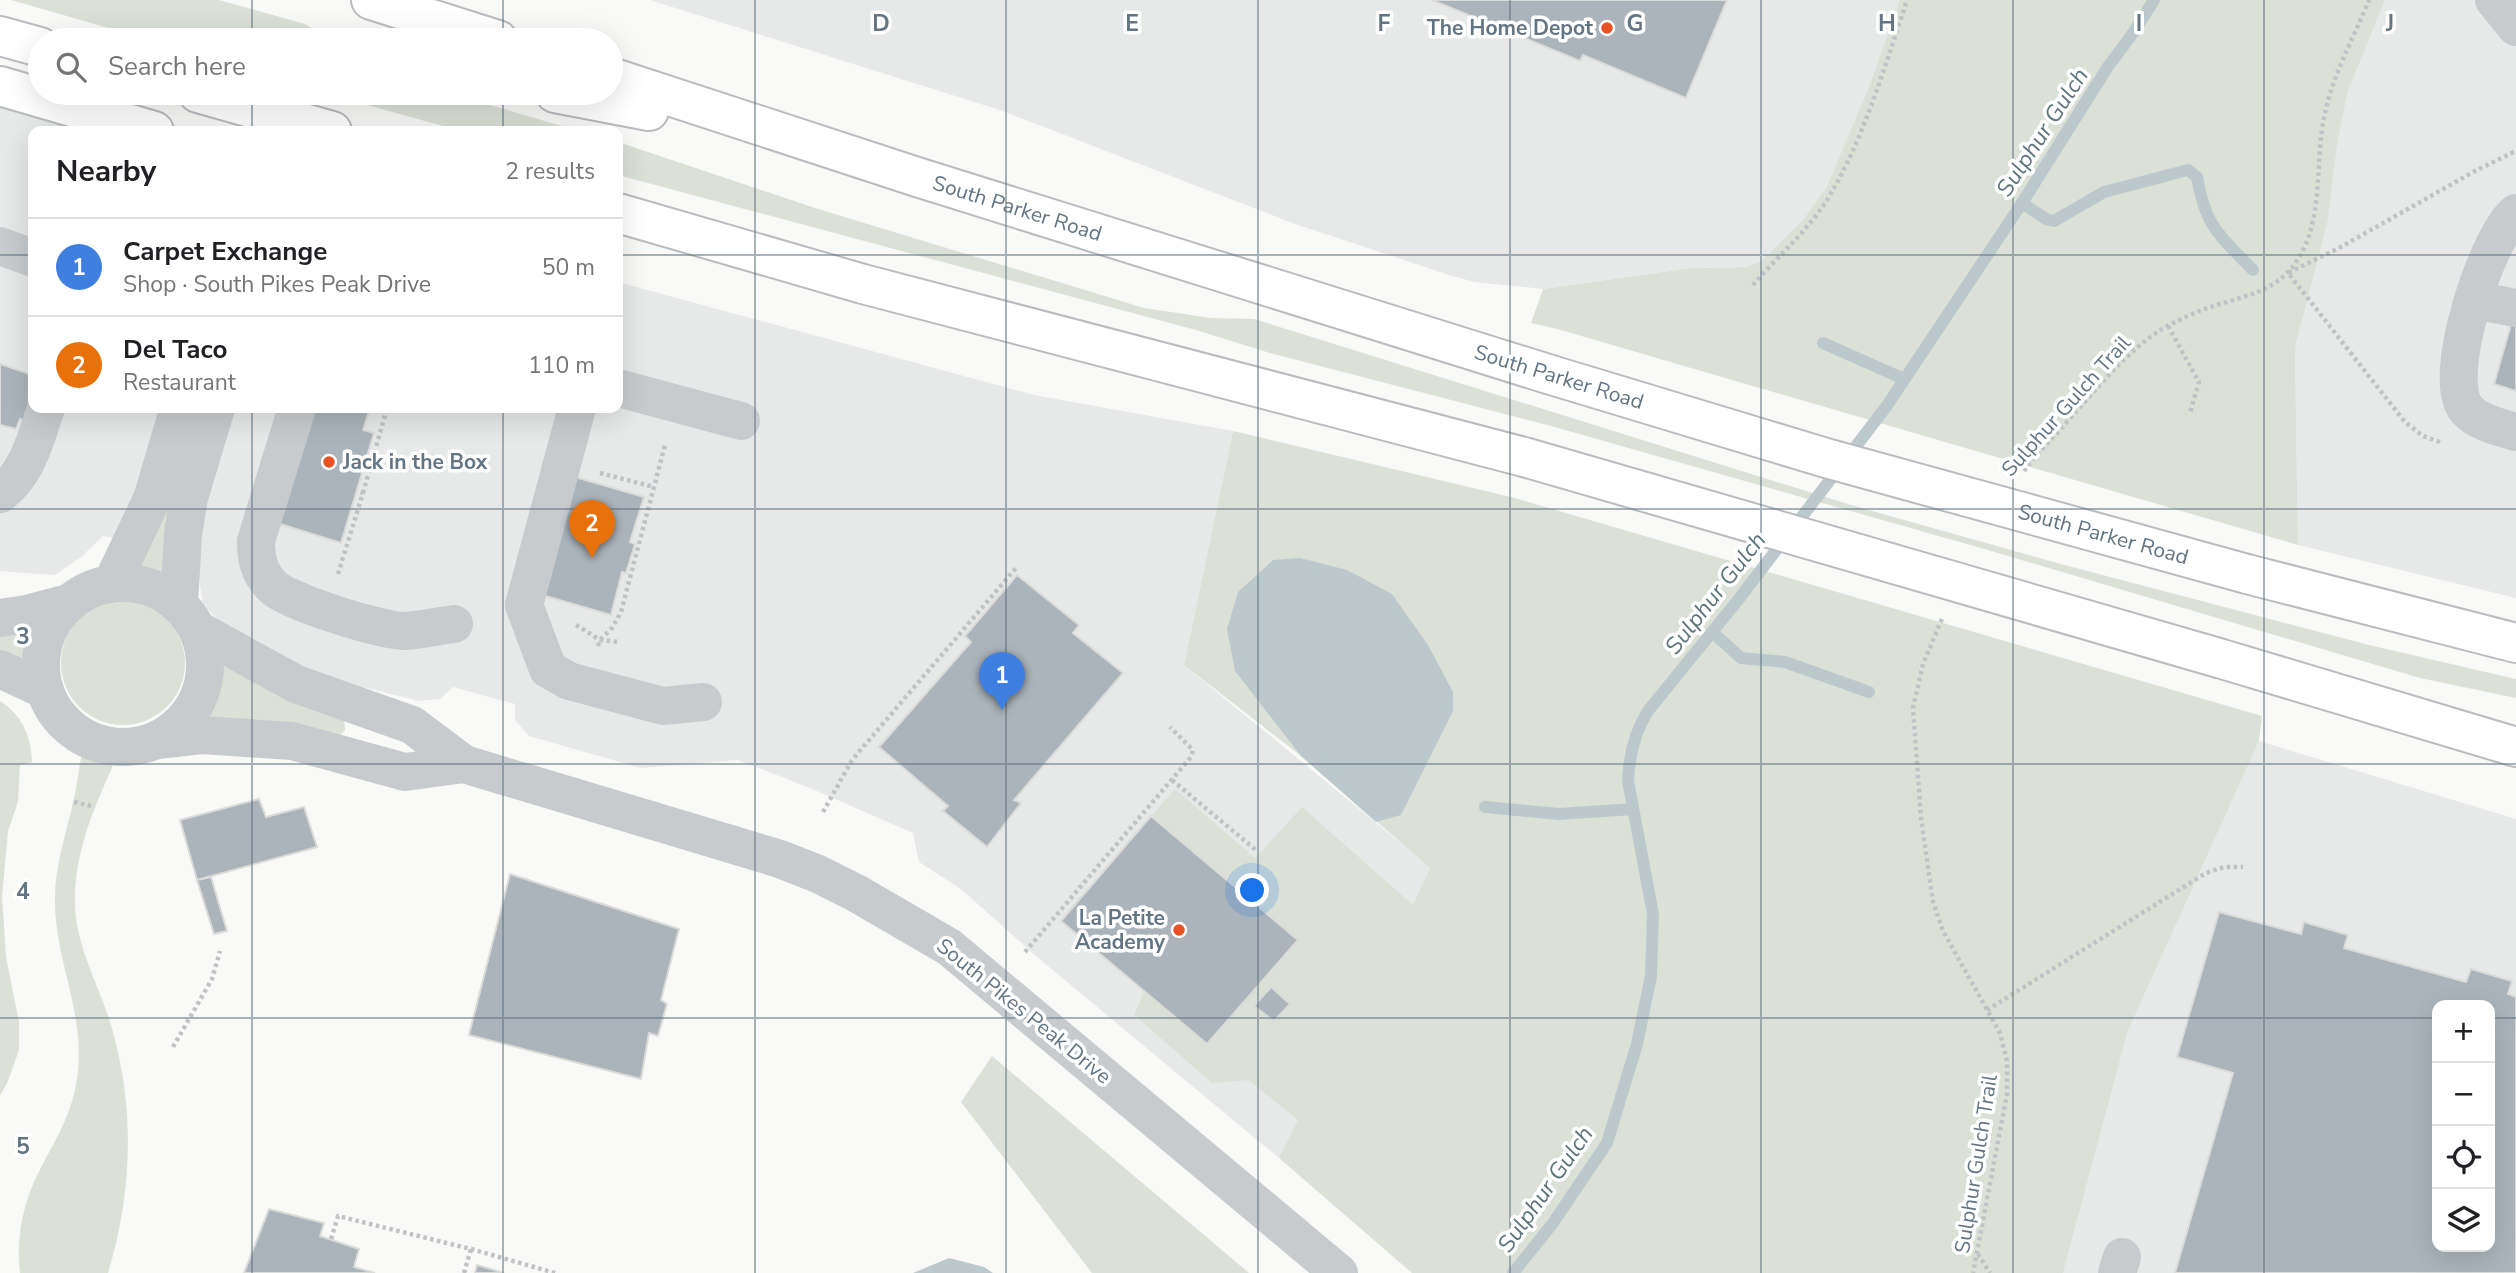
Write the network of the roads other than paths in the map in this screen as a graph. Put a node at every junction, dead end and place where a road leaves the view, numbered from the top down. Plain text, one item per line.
1 (371, 0) edge
2 (2494, 0) edge
3 (427, 10) edge
4 (2516, 27) edge
5 (470, 28) edge
6 (0, 36) edge
7 (28, 44) edge
8 (623, 81) edge
9 (0, 86) edge
10 (28, 94) edge
11 (65, 105) edge
12 (243, 105) edge
13 (618, 105) edge
14 (269, 112) edge
15 (137, 126) edge
16 (315, 126) edge
17 (803, 140) junction
18 (2516, 213) edge
19 (623, 214) edge
20 (623, 240) edge
21 (0, 246) edge
22 (28, 256) edge
23 (863, 284) junction
24 (2474, 300) junction
25 (2516, 308) edge
26 (623, 389) edge
27 (44, 413) edge
28 (178, 413) edge
29 (214, 413) edge
30 (295, 413) edge
31 (576, 413) edge
32 (741, 421) dead end
33 (2516, 432) edge
34 (0, 494) edge
35 (112, 583) junction
36 (69, 603) junction
37 (188, 617) junction
38 (0, 618) edge
39 (454, 624) dead end
40 (2516, 643) edge
41 (0, 668) edge
42 (45, 691) junction
43 (703, 702) dead end
44 (157, 740) junction
45 (2516, 747) edge
46 (464, 764) junction
47 (1339, 1273) edge

1 - 3 highway
2 - 4 street
3 - 5 highway
6 - 7 highway
8 - 17 highway, South Parker Road
9 - 10 highway
11 - 15 highway
12 - 14 highway
13 - 17 highway
14 - 16 highway
17 - 40 highway, South Parker Road, bridge
18 - 24 street
19 - 23 highway
20 - 23 highway
21 - 22 street
23 - 45 highway, bridge
24 - 25 street
24 - 33 street
26 - 32 street
27 - 34 street
28 - 35 street
29 - 37 street
30 - 39 street
31 - 43 street
35 - 36 street
35 - 37 street
36 - 38 street
36 - 42 street
37 - 44 street
37 - 46 street, South Pikes Peak Drive
41 - 42 street
42 - 44 street
44 - 46 street, South Pikes Peak Drive
46 - 47 street, South Pikes Peak Drive

